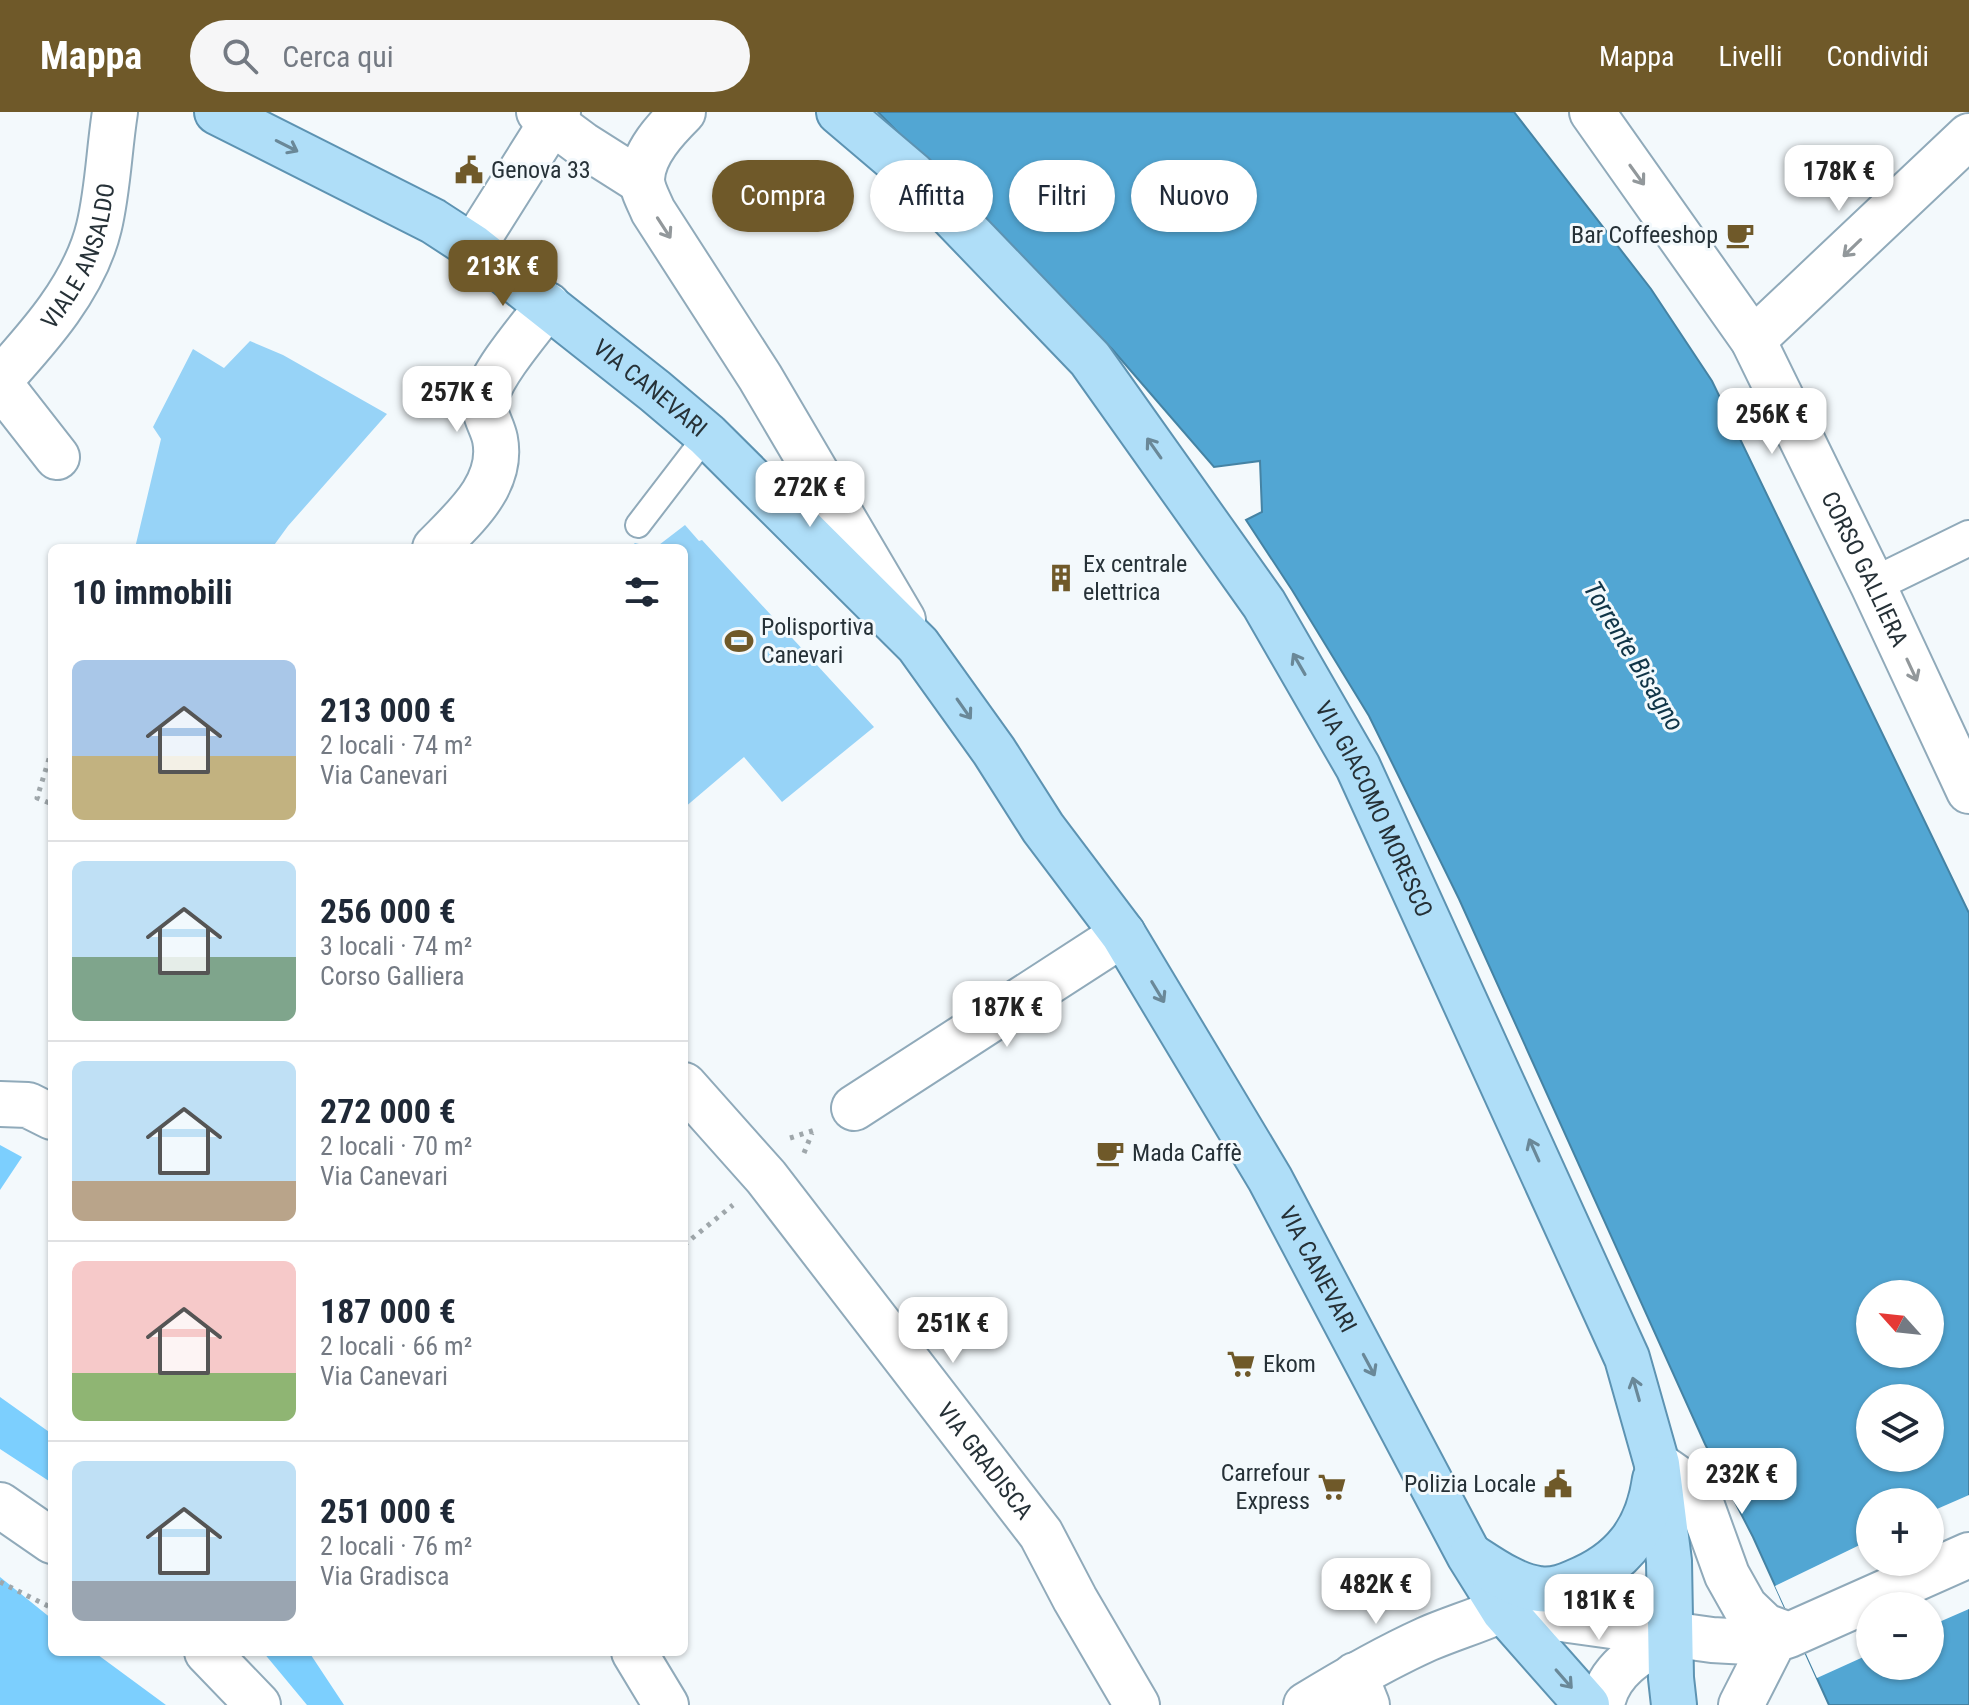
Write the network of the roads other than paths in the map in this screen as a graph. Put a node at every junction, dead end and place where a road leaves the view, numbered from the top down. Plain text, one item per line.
1 (217, 112) edge
2 (683, 112) edge
3 (839, 112) edge
4 (1592, 112) edge
5 (106, 113) edge
6 (549, 115) edge
7 (1969, 136) edge
8 (642, 182) junction
9 (473, 247) junction
10 (548, 305) junction
11 (1753, 340) junction
12 (6, 368) edge
13 (707, 435) junction
14 (57, 457) dead end
15 (638, 525) dead end
16 (1969, 538) edge
17 (439, 544) edge
18 (1873, 585) junction
19 (918, 645) junction
20 (1969, 791) edge
21 (1123, 934) junction
22 (688, 1090) edge
23 (0, 1104) edge
24 (854, 1108) road end
25 (48, 1115) edge
26 (1657, 1464) junction
27 (0, 1505) edge
28 (48, 1538) edge
29 (1969, 1555) edge
30 (1521, 1600) junction
31 (1670, 1635) junction
32 (1781, 1638) junction
33 (211, 1656) edge
34 (636, 1656) edge
35 (1361, 1690) edge
36 (258, 1705) edge
37 (666, 1705) edge
38 (1137, 1705) edge
39 (1306, 1705) edge
40 (1587, 1705) edge
41 (1602, 1705) edge
42 (1674, 1705) edge
43 (1741, 1705) edge

1 -> 9 main road, VIA CANEVARI
2 - 8 street
26 -> 3 main road, VIA GIACOMO MORESCO
4 -> 11 street, CORSO GALLIERA
5 - 12 street, VIALE ANSALDO
6 - 8 street
6 - 9 street
7 -> 11 street
8 -> 19 street, VIA CANEVARI
9 - 10 main road, VIA CANEVARI
10 - 13 main road, VIA CANEVARI
10 - 17 street
11 - 18 street, CORSO GALLIERA
12 - 14 street, VIALE ANSALDO
13 - 15 lane
13 - 19 main road, VIA CANEVARI
16 - 18 street
18 -> 20 street, CORSO GALLIERA
19 -> 21 main road, VIA CANEVARI
21 - 24 street
21 -> 30 main road, VIA CANEVARI
22 - 38 street, VIA GRADISCA
23 - 25 street
26 - 30 main road
26 - 31 main road, VIA GIACOMO MORESCO
26 - 32 street
27 - 28 street
29 - 32 street
30 - 31 street
30 - 35 street
30 -> 40 main road
31 - 32 street
31 - 41 street
31 - 42 main road
32 - 43 street
33 - 36 street
34 - 37 street
35 - 39 street

